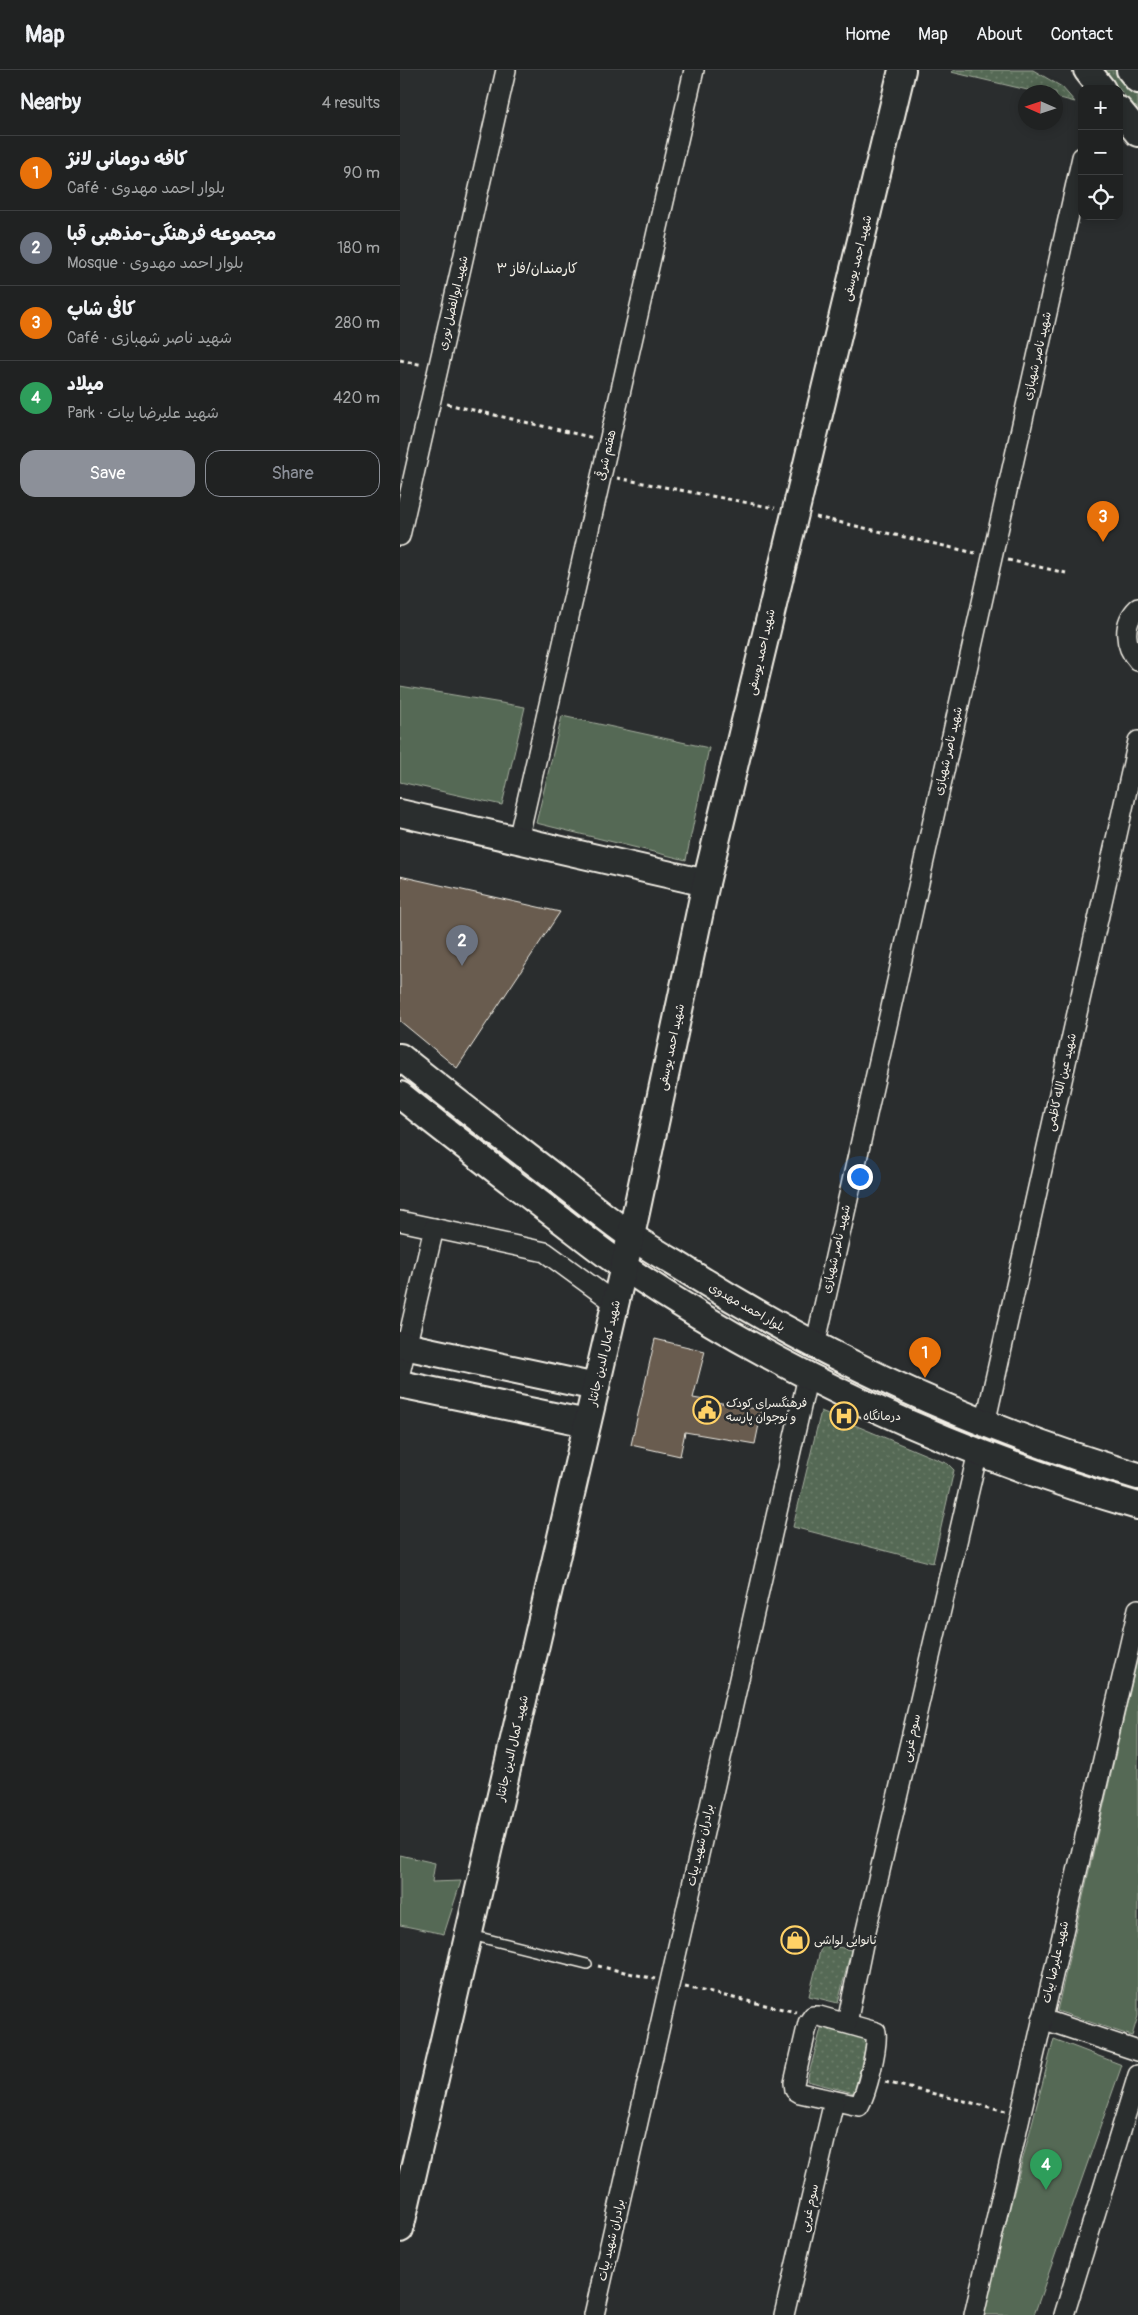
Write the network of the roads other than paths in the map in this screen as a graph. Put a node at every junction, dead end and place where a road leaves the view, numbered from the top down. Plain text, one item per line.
1 (506, 70) edge
2 (694, 70) edge
3 (902, 70) edge
4 (1130, 70) edge
5 (1138, 80) edge
6 (1123, 115) edge
7 (1138, 133) edge
8 (1078, 175) edge
9 (400, 536) edge
10 (1138, 608) edge
11 (1138, 661) edge
12 (1138, 741) edge
13 (400, 813) edge
14 (518, 840) junction
15 (706, 883) junction
16 (400, 1057) edge
17 (400, 1095) edge
18 (400, 1221) edge
19 (434, 1228) junction
20 (631, 1236) junction
21 (624, 1267) junction
22 (616, 1303) junction
23 (403, 1345) edge
24 (815, 1346) junction
25 (400, 1373) edge
26 (808, 1376) junction
27 (400, 1384) edge
28 (596, 1387) junction
29 (587, 1423) junction
30 (985, 1424) junction
31 (978, 1452) junction
32 (1138, 1476) edge
33 (1138, 1506) edge
34 (1137, 1621) edge
35 (468, 1935) junction
36 (587, 1964) road end
37 (1042, 2019) junction
38 (847, 2024) junction
39 (1138, 2051) edge
40 (1138, 2075) edge
41 (834, 2101) junction
42 (400, 2229) edge
43 (594, 2315) edge
44 (784, 2315) edge
45 (974, 2315) edge
46 (1064, 2315) edge

1 - 9 street, شهید ابوالفضل نوری
2 - 14 street, هفتم شرقی
3 - 15 street, شهید احمد یوسفی
4 - 5 street
6 - 7 street
8 - 24 street, شهید ناصر شهبازی
10 - 11 street
12 - 30 street, شهید عین الله کاظمی
13 - 14 street
14 - 15 street
15 - 20 street, شهید احمد یوسفی
16 - 20 street, بلوار احمد مهدوی
17 - 21 street
18 - 19 street
19 - 22 street
19 - 23 street
20 - 21 street, شهید احمد یوسفی
20 - 24 street, بلوار احمد مهدوی
21 - 22 street, شهید کمال الدین جانثار
21 - 26 street
22 - 28 street, شهید کمال الدین جانثار
23 - 25 street
23 - 28 street
24 - 30 street, بلوار احمد مهدوی
26 - 31 street
26 - 43 street, برادران شهید بیات
27 - 29 street
28 - 29 street, شهید کمال الدین جانثار
29 - 35 street, شهید کمال الدین جانثار
30 - 31 street
30 - 32 street, بلوار احمد مهدوی
31 - 33 street
31 - 38 street, سوم غربی
34 - 37 street, شهید علیرضا بیات
35 - 36 lane
35 - 42 street, شهید کمال الدین جانثار
37 - 39 street
37 - 45 street, شهید علیرضا بیات
38 - 41 street
38 - 41 street
40 - 46 street
41 - 44 street, سوم غربی

